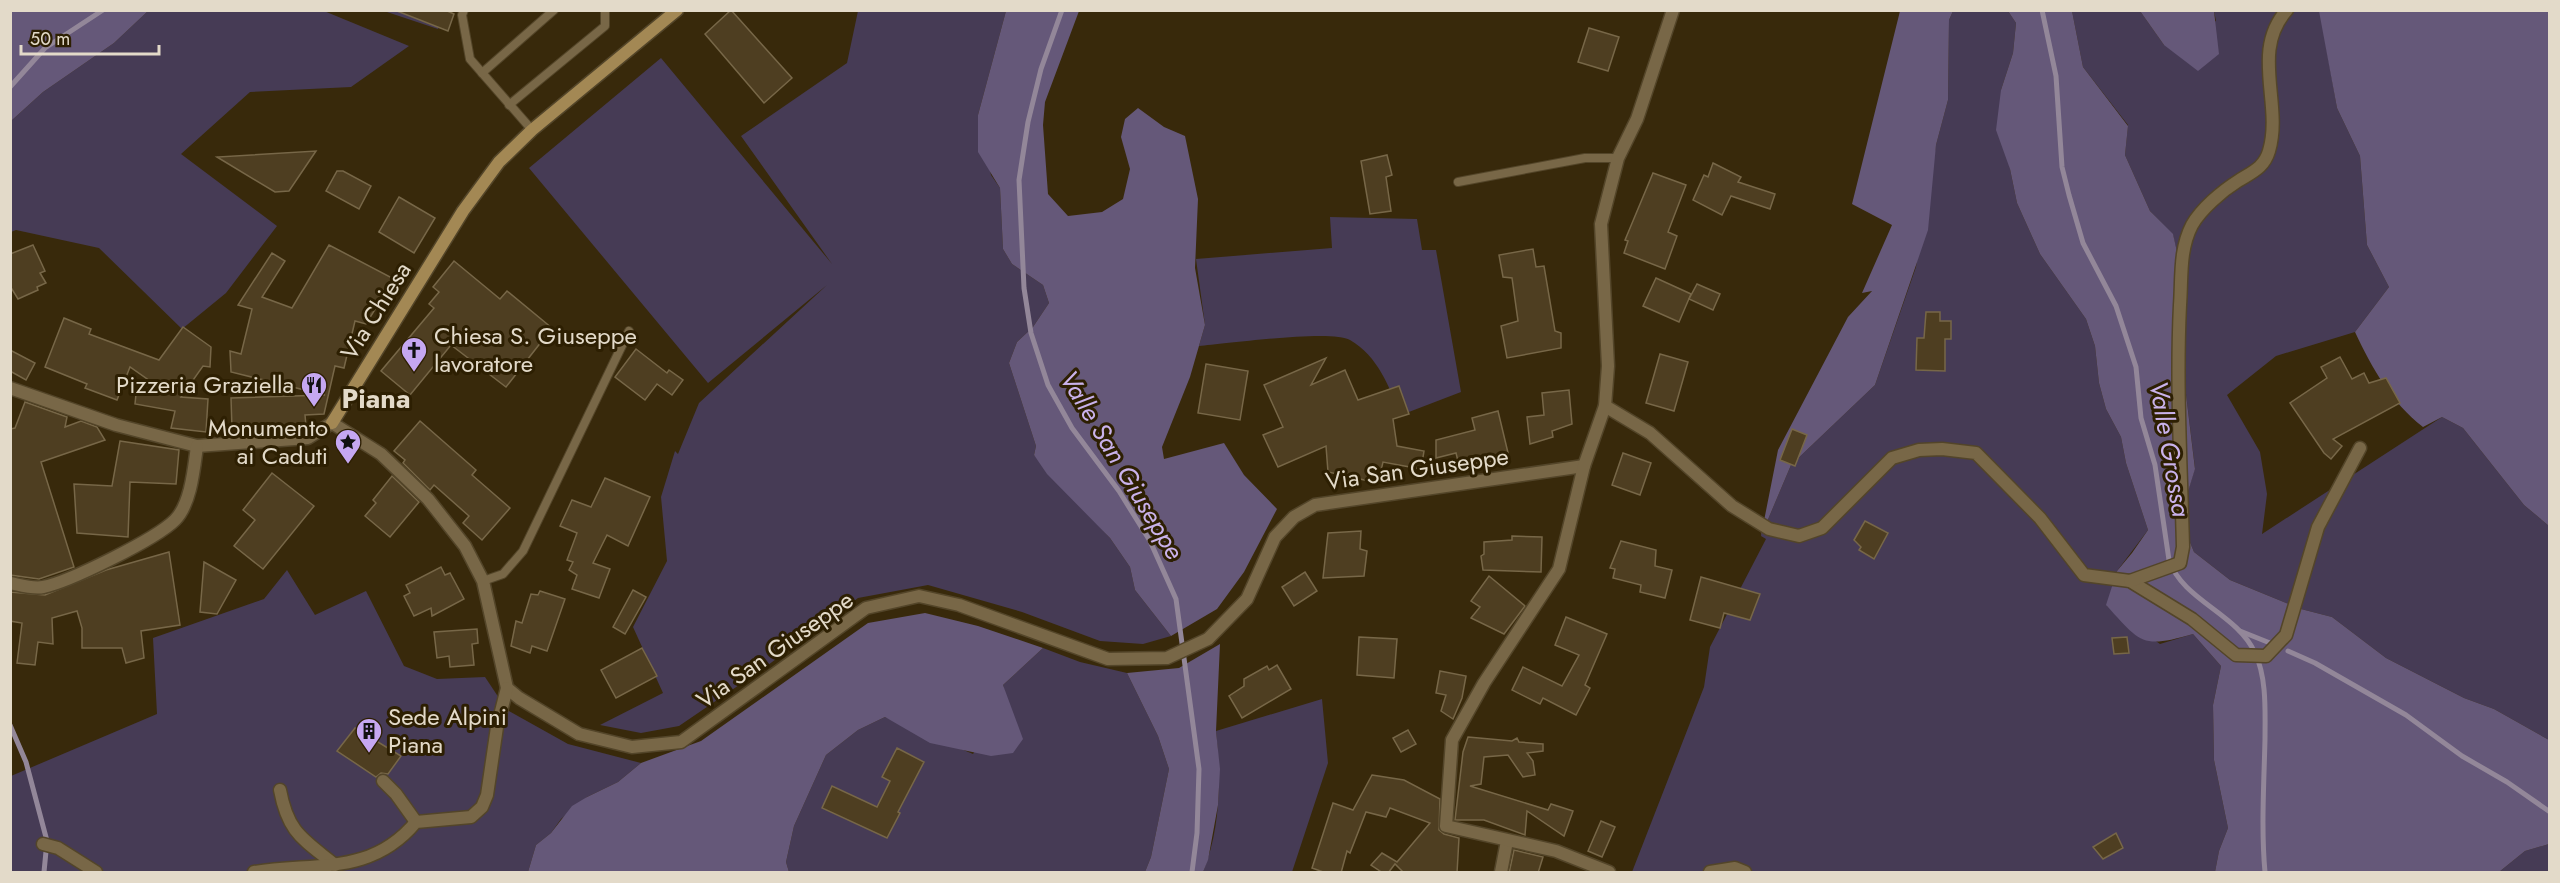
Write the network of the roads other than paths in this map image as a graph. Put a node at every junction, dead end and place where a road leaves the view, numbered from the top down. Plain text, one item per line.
1 (464, 10) edge
2 (554, 10) edge
3 (605, 10) edge
4 (677, 10) edge
5 (1673, 10) edge
6 (2287, 10) edge
7 (482, 73) junction
8 (509, 105) junction
9 (532, 130) junction
10 (1618, 158) junction
11 (1458, 182) dead end
12 (629, 331) dead end
13 (10, 388) edge
14 (1605, 406) junction
15 (332, 423) junction
16 (197, 446) junction
17 (2360, 448) dead end
18 (1584, 466) junction
19 (483, 581) junction
20 (2130, 581) junction
21 (10, 583) edge
22 (507, 687) junction
23 (382, 781) dead end
24 (280, 790) dead end
25 (416, 822) junction
26 (1507, 841) junction
27 (44, 844) dead end
28 (334, 865) junction
29 (96, 873) edge
30 (254, 873) edge
31 (1501, 873) edge
32 (1609, 873) edge
33 (1710, 873) edge
34 (1745, 873) edge

1 - 7 lane
2 - 7 lane
3 - 8 lane
4 - 9 street, Via Chiesa
5 - 10 street
6 - 20 street
7 - 8 lane
8 - 9 lane
9 - 15 street, Via Chiesa
10 - 11 lane
10 - 14 street
12 - 19 lane
13 - 16 street, Via Chiesa
14 - 18 street
14 - 20 street
15 - 16 street, Via Chiesa
15 - 19 street
16 - 21 street
17 - 20 street
18 - 22 street, Via San Giuseppe
18 - 26 street
19 - 22 street
22 - 25 street
23 - 25 street
24 - 28 street
25 - 28 street
26 - 31 street
26 - 32 street
27 - 29 street
28 - 30 street
33 - 34 street

